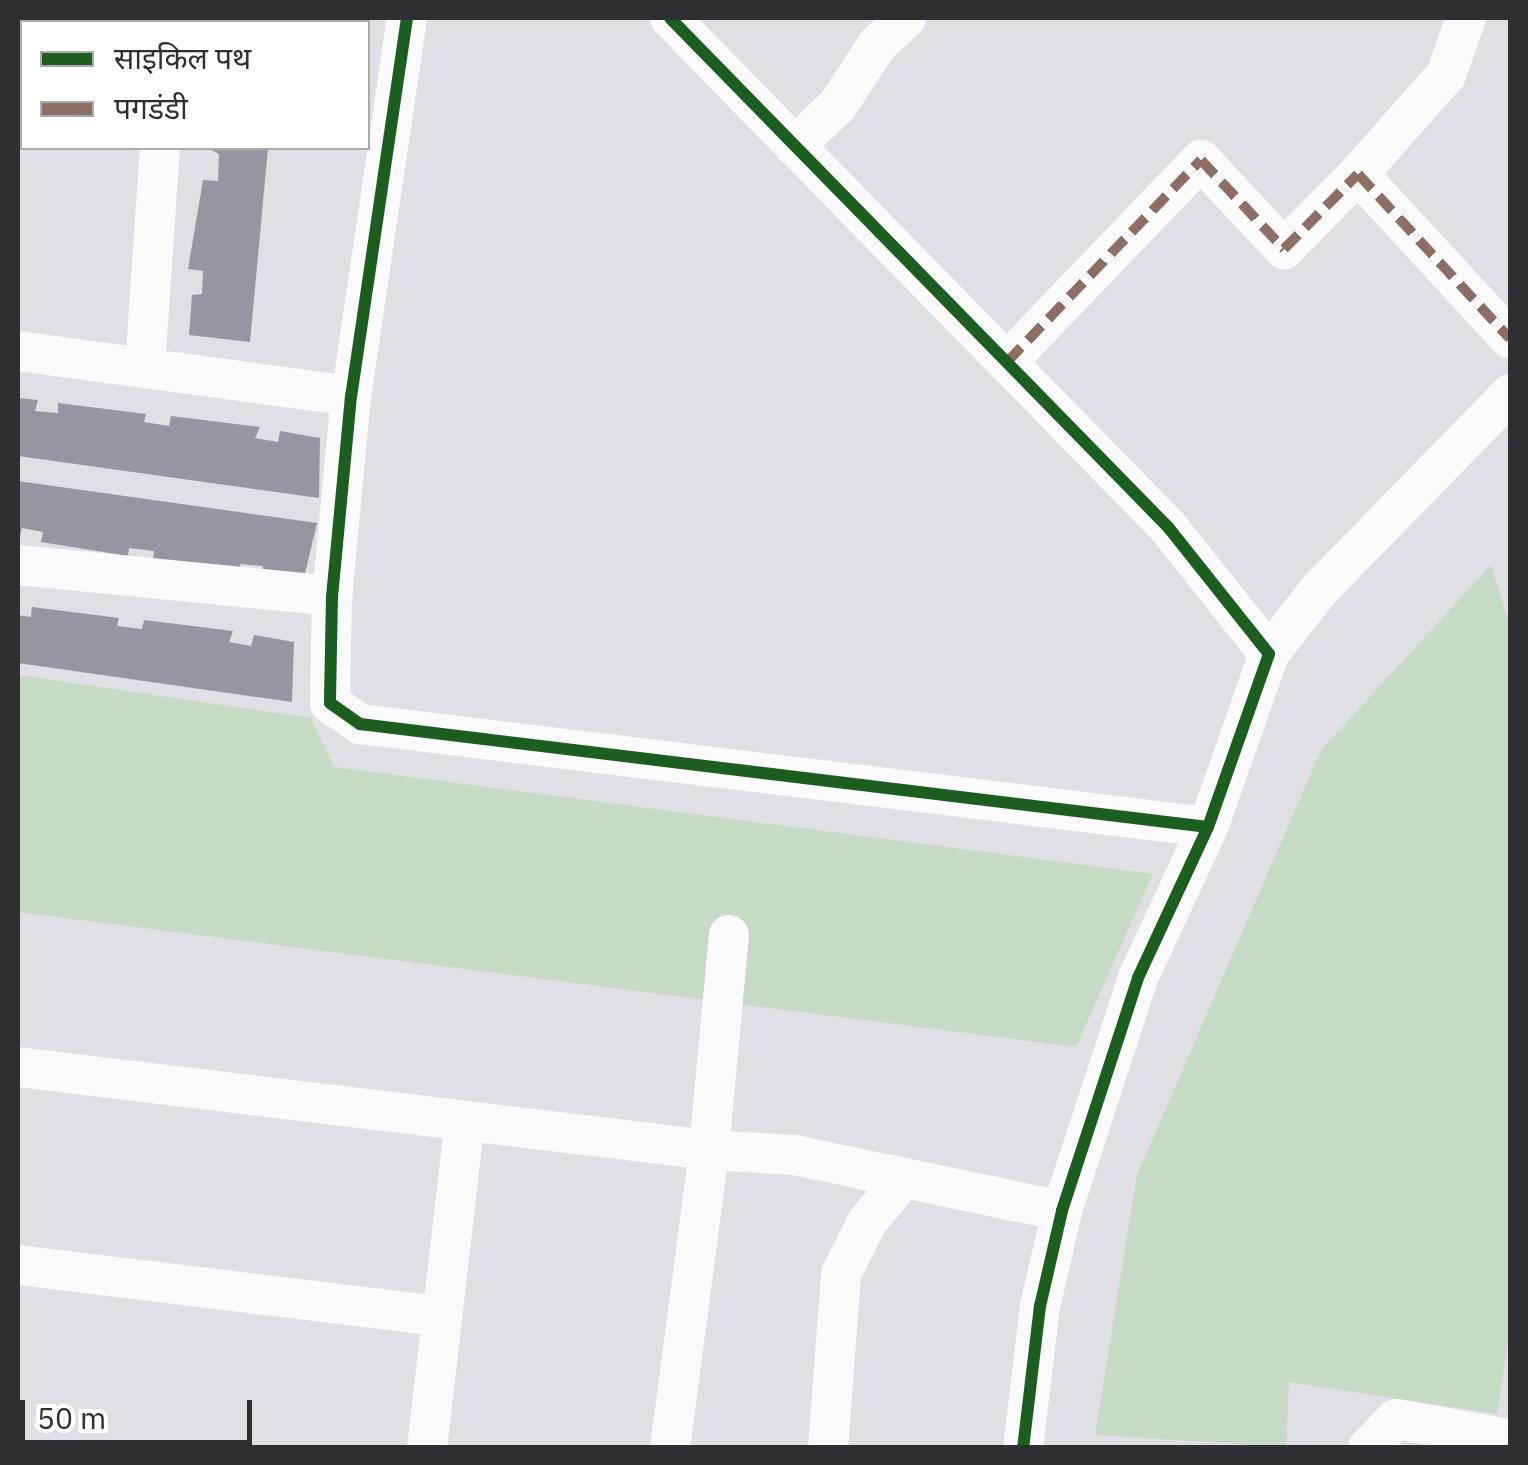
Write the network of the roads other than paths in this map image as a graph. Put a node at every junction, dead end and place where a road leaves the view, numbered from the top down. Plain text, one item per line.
1 (407, 18) edge
2 (906, 18) edge
3 (1466, 18) edge
4 (690, 24) edge
5 (381, 114) edge
6 (794, 146) junction
7 (160, 150) edge
8 (1358, 174) junction
9 (1510, 339) edge
10 (18, 351) edge
11 (1007, 362) junction
12 (145, 367) junction
13 (1510, 394) edge
14 (350, 396) junction
15 (18, 565) edge
16 (332, 596) junction
17 (1269, 654) junction
18 (1208, 828) junction
19 (729, 935) dead end
20 (18, 1067) edge
21 (465, 1121) junction
22 (709, 1150) junction
23 (904, 1178) junction
24 (1062, 1211) junction
25 (18, 1265) edge
26 (442, 1316) junction
27 (1510, 1439) edge
28 (427, 1448) edge
29 (670, 1448) edge
30 (828, 1448) edge
31 (1023, 1448) edge
32 (1368, 1448) edge

1 - 5 street
2 - 6 street
3 - 8 street
4 - 6 street
5 - 14 street
6 - 11 street
7 - 12 street
8 - 9 street
8 - 11 street
10 - 12 street
11 - 17 street
12 - 14 street
13 - 17 street
14 - 16 street
15 - 16 street
16 - 18 street
17 - 18 street
18 - 24 street
19 - 22 street
20 - 21 street
21 - 22 street
21 - 26 street
22 - 23 street
22 - 29 street
23 - 24 street
23 - 30 street
24 - 31 street
25 - 26 street
26 - 28 street
27 - 32 street

